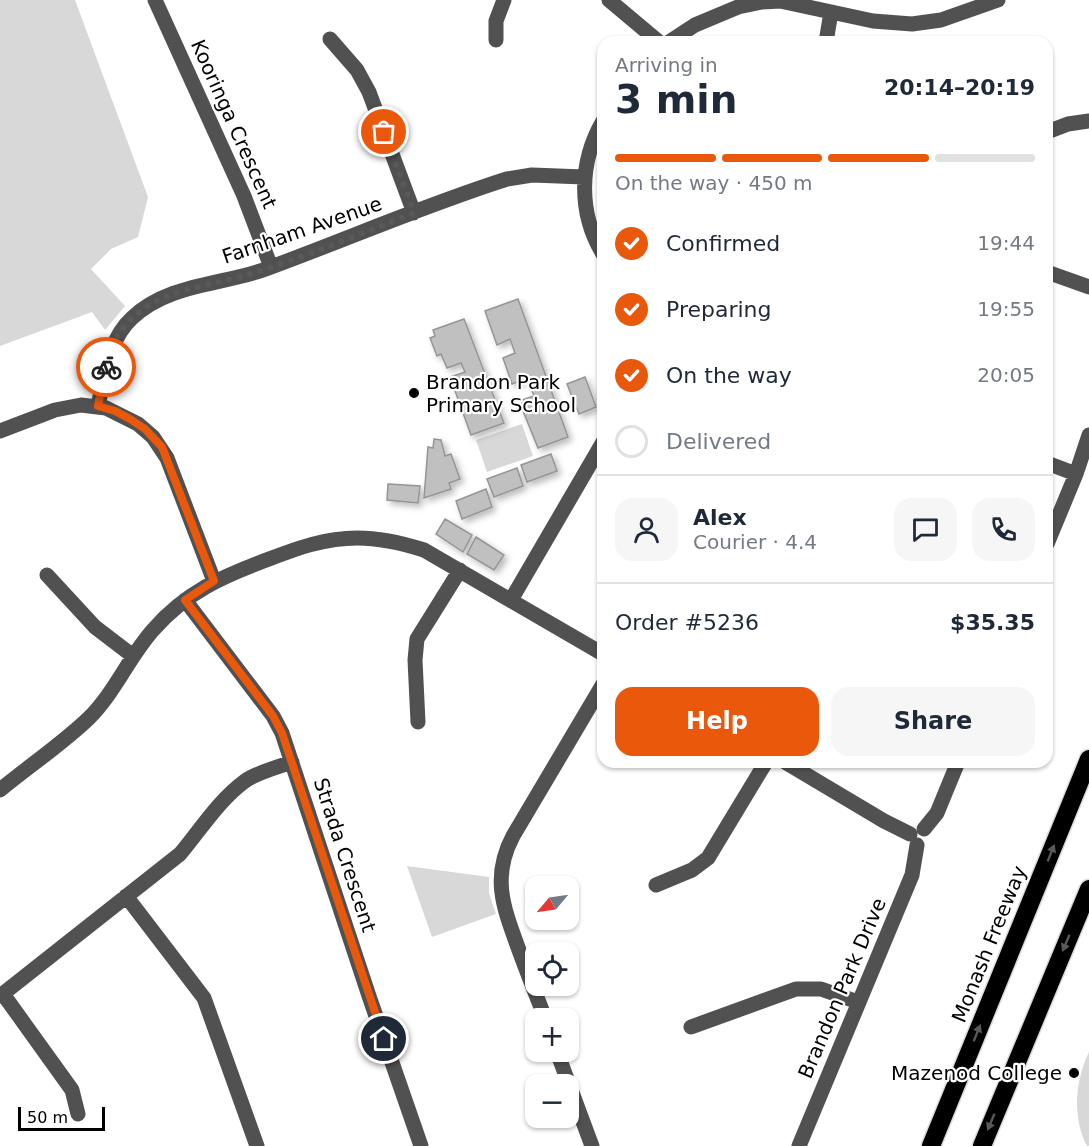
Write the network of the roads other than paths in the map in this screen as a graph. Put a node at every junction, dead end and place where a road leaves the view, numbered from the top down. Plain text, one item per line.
1 (155, 0) edge
2 (504, 0) edge
3 (609, 0) edge
4 (998, 0) edge
5 (831, 12) junction
6 (652, 36) edge
7 (678, 36) edge
8 (827, 36) edge
9 (330, 39) dead end
10 (496, 40) dead end
11 (1089, 121) edge
12 (1053, 130) edge
13 (597, 134) edge
14 (584, 177) junction
15 (414, 213) junction
16 (597, 240) edge
17 (271, 267) junction
18 (1053, 274) edge
19 (1089, 287) edge
20 (98, 406) junction
21 (0, 431) edge
22 (1089, 435) edge
23 (597, 452) edge
24 (1053, 465) edge
25 (1076, 474) junction
26 (1053, 530) edge
27 (460, 570) junction
28 (47, 575) dead end
29 (214, 581) junction
30 (185, 600) junction
31 (511, 600) junction
32 (597, 650) edge
33 (133, 656) junction
34 (597, 694) edge
35 (418, 722) dead end
36 (1089, 759) edge
37 (292, 762) junction
38 (762, 768) edge
39 (799, 768) edge
40 (956, 768) edge
41 (0, 790) edge
42 (917, 836) junction
43 (656, 885) dead end
44 (1089, 889) edge
45 (126, 896) junction
46 (2, 995) edge
47 (858, 1002) junction
48 (541, 1008) edge
49 (691, 1027) dead end
50 (561, 1062) edge
51 (78, 1114) dead end
52 (257, 1146) edge
53 (422, 1146) edge
54 (592, 1146) edge
55 (799, 1146) edge
56 (931, 1146) edge
57 (982, 1146) edge

1 - 17 street, Kooringa Crescent
2 - 10 street
3 - 6 street
4 - 5 street
5 - 7 street
5 - 8 street
9 - 15 street
11 - 12 street
13 - 14 street
14 - 15 street, Farnham Avenue
14 - 16 street
15 - 17 street, Farnham Avenue
17 - 20 street, Farnham Avenue
18 - 19 street
20 - 21 street
20 - 29 street
22 - 25 street
23 - 31 street
24 - 25 street
25 - 26 street
27 - 29 street
27 - 31 street
27 - 35 street
28 - 33 street
29 - 30 street
30 - 33 street
30 - 37 street, Strada Crescent
31 - 32 street
33 - 41 street
34 - 48 street
56 -> 36 highway, Monash Freeway
37 - 45 street
37 - 53 street, Strada Crescent
38 - 43 street
39 - 42 street
40 - 42 street, Brandon Park Drive
42 - 47 street, Brandon Park Drive
44 -> 57 highway
45 - 46 street
45 - 52 street
46 - 51 street
47 - 49 street
47 - 55 street, Brandon Park Drive
50 - 54 street

